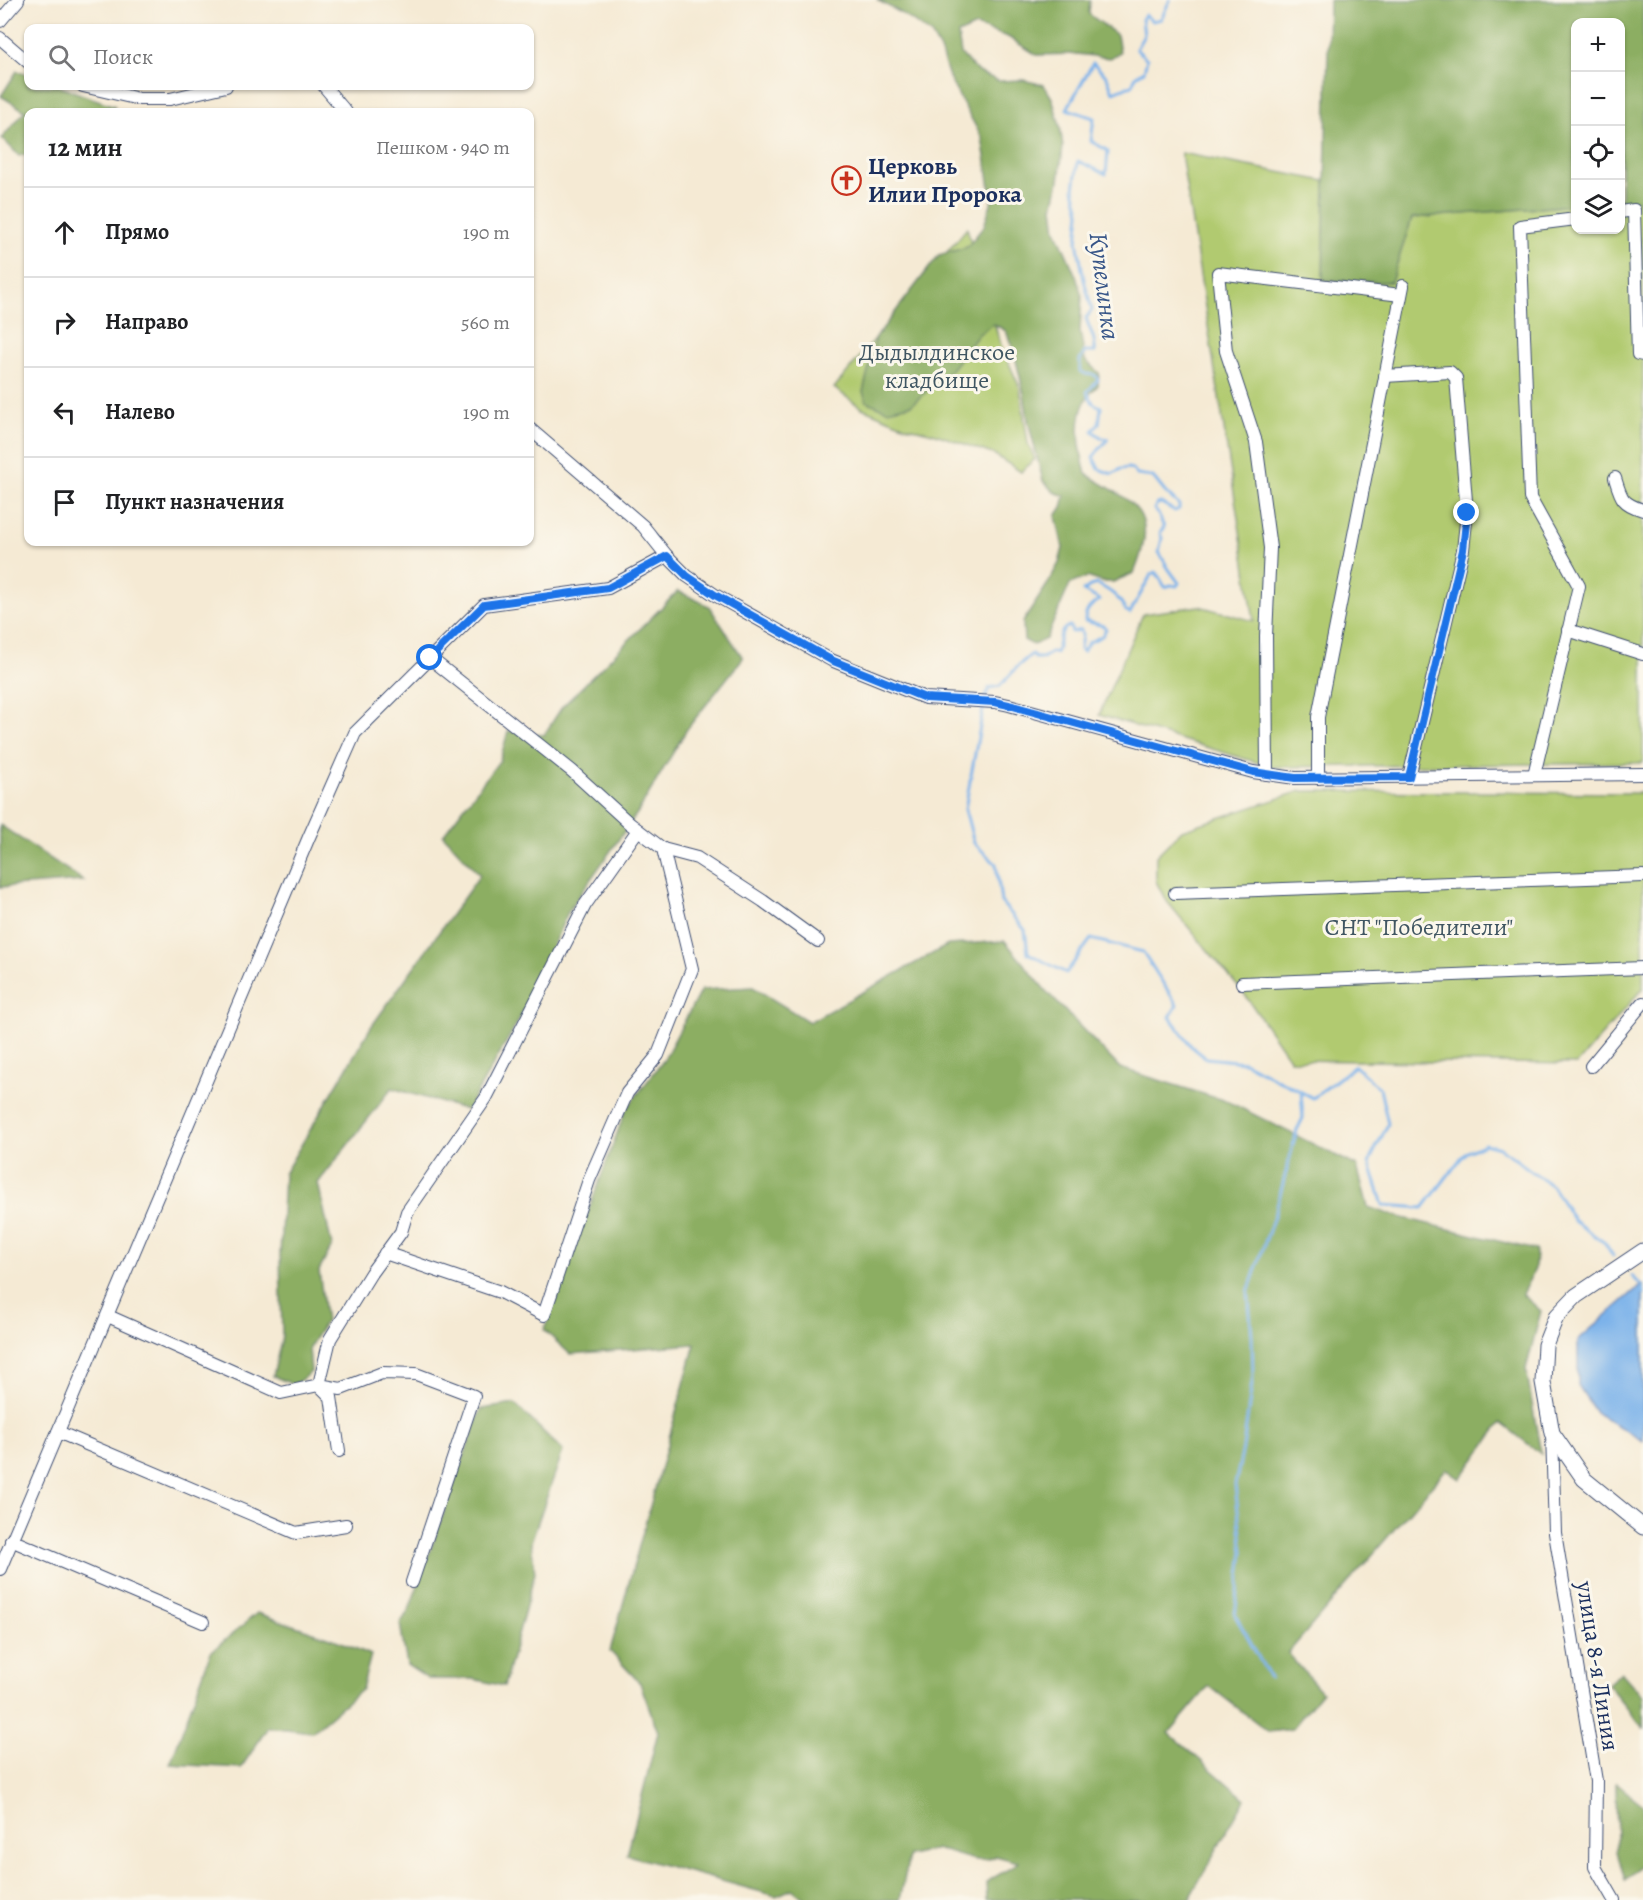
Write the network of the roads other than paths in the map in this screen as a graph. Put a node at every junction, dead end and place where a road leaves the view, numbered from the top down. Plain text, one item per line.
1 (18, 0) edge
2 (0, 21) edge
3 (0, 38) edge
4 (24, 59) edge
5 (98, 90) edge
6 (209, 90) edge
7 (327, 90) edge
8 (343, 108) edge
9 (1625, 211) edge
10 (1571, 220) edge
11 (1640, 312) edge
12 (1643, 355) edge
13 (1384, 376) junction
14 (534, 432) edge
15 (1616, 478) dead end
16 (1643, 510) edge
17 (667, 556) junction
18 (1568, 630) junction
19 (1643, 654) edge
20 (430, 658) junction
21 (1267, 774) junction
22 (1643, 774) edge
23 (1534, 775) junction
24 (1409, 777) junction
25 (1318, 778) junction
26 (638, 830) junction
27 (663, 849) junction
28 (1643, 876) edge
29 (1175, 893) dead end
30 (818, 941) dead end
31 (1643, 968) edge
32 (1242, 982) dead end
33 (1643, 1003) edge
34 (1591, 1066) dead end
35 (1643, 1251) edge
36 (385, 1253) junction
37 (108, 1316) junction
38 (319, 1385) junction
39 (58, 1432) junction
40 (1552, 1433) junction
41 (339, 1451) dead end
42 (346, 1525) dead end
43 (1643, 1527) edge
44 (11, 1540) junction
45 (0, 1569) edge
46 (412, 1582) dead end
47 (202, 1622) dead end
48 (1614, 1900) edge

1 - 2 street
3 - 4 street
5 - 6 street
7 - 8 street
9 - 11 street
10 - 18 street
11 - 12 street
13 - 21 street
13 - 24 street
13 - 25 street
14 - 17 street
15 - 16 street
17 - 20 street
17 - 21 street
18 - 19 street
18 - 23 street
20 - 26 street
20 - 37 street
21 - 25 street
22 - 23 street
23 - 24 street
24 - 25 street
26 - 27 street
26 - 36 street
27 - 30 street
27 - 36 street
28 - 29 street
31 - 32 street
33 - 34 street
35 - 40 main road
36 - 38 street
37 - 38 street
37 - 39 street
38 - 41 street
38 - 46 street
39 - 42 street
39 - 44 street
40 - 43 main road
40 - 48 street, улица 8-я Линия
44 - 45 street
44 - 47 street

